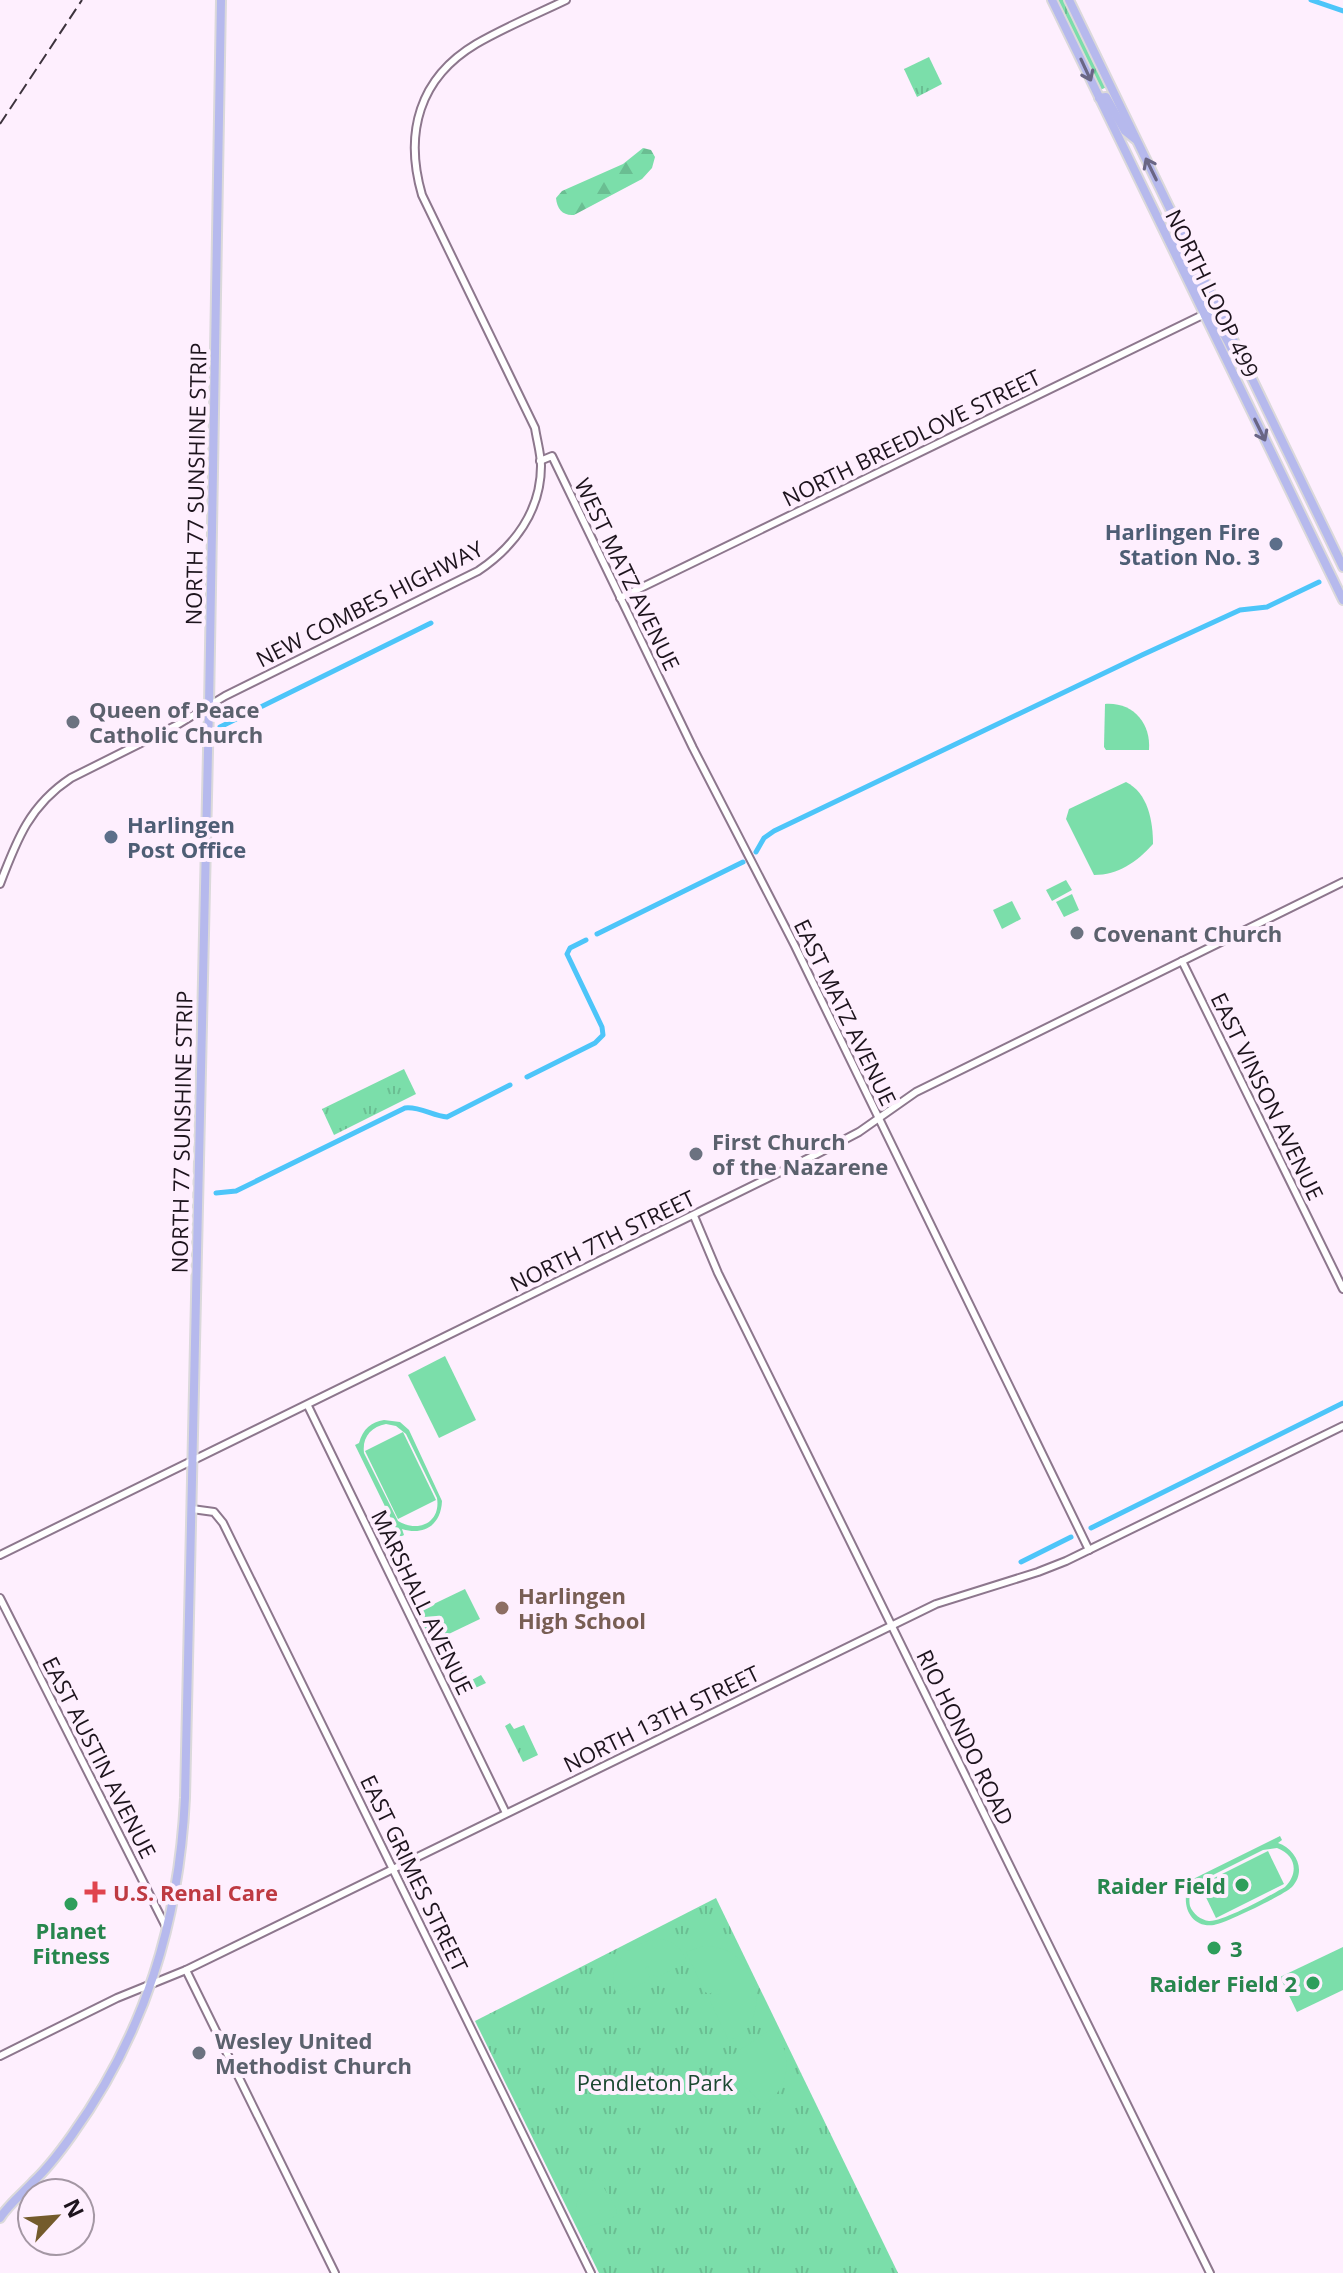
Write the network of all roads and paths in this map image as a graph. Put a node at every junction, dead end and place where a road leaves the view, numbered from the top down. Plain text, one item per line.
1 (221, 0) edge
2 (566, 0) edge
3 (1052, 0) edge
4 (1069, 0) edge
5 (1099, 98) junction
6 (1136, 139) junction
7 (1163, 230) junction
8 (1217, 308) junction
9 (1204, 314) junction
10 (1256, 388) junction
11 (540, 461) junction
12 (1318, 516) junction
13 (1305, 522) junction
14 (1343, 567) edge
15 (620, 598) junction
16 (1343, 600) edge
17 (209, 706) junction
18 (673, 707) joint
19 (1343, 882) edge
20 (0, 884) edge
21 (1182, 961) junction
22 (878, 1119) junction
23 (694, 1216) junction
24 (1343, 1289) edge
25 (308, 1406) junction
26 (1343, 1426) edge
27 (192, 1460) junction
28 (192, 1509) junction
29 (1089, 1550) junction
30 (0, 1555) edge
31 (0, 1598) edge
32 (891, 1626) junction
33 (506, 1813) junction
34 (394, 1868) junction
35 (167, 1931) junction
36 (186, 1970) junction
37 (152, 1985) junction
38 (0, 2056) edge
39 (1, 2215) edge
40 (335, 2273) edge
41 (591, 2273) edge
42 (1210, 2273) edge

1 - 17 main road, NORTH 77 SUNSHINE STRIP
2 - 11 street, NEW COMBES HIGHWAY
3 -> 5 main road, NORTH LOOP 499
4 - 6 main road, NORTH LOOP 499
5 - 6 main road
5 - 7 main road, NORTH LOOP 499
8 -> 6 main road, NORTH LOOP 499
7 - 8 main road
7 - 9 main road, NORTH LOOP 499
8 - 9 street, NORTH BREEDLOVE STREET
8 - 10 main road, NORTH LOOP 499
9 - 10 main road
9 -> 13 main road, NORTH LOOP 499
9 - 15 street, NORTH BREEDLOVE STREET
10 - 12 main road, NORTH LOOP 499
11 - 15 street, WEST MATZ AVENUE
11 - 17 street, NEW COMBES HIGHWAY
12 - 13 main road
12 - 14 main road, NORTH LOOP 499
13 - 16 main road, NORTH LOOP 499
15 - 18 street, WEST MATZ AVENUE
17 - 20 street, NEW COMBES HIGHWAY
17 - 27 main road, NORTH 77 SUNSHINE STRIP
18 - 22 street, EAST MATZ AVENUE
19 - 21 street, NORTH 7TH STREET
21 - 22 street, NORTH 7TH STREET
21 - 24 street, EAST VINSON AVENUE
22 - 23 street, NORTH 7TH STREET
22 - 29 street, EAST MATZ AVENUE
23 - 25 street, NORTH 7TH STREET
23 - 32 street, RIO HONDO ROAD
25 - 27 street, NORTH 7TH STREET
25 - 33 street, MARSHALL AVENUE
26 - 29 street, NORTH 13TH STREET
27 - 28 main road, NORTH 77 SUNSHINE STRIP
27 - 30 street, NORTH 7TH STREET
28 - 34 street, EAST GRIMES STREET
28 - 35 main road, NORTH 77 SUNSHINE STRIP
29 - 32 street, NORTH 13TH STREET
31 - 35 street, EAST AUSTIN AVENUE
32 - 33 street, NORTH 13TH STREET
32 - 42 street, RIO HONDO ROAD
33 - 34 street, NORTH 13TH STREET
34 - 36 street, NORTH 13TH STREET
34 - 41 street, EAST GRIMES STREET
35 - 37 main road, NORTH 77 SUNSHINE STRIP
36 - 37 street, NORTH 13TH STREET
36 - 40 street
37 - 38 street, NORTH 13TH STREET
37 - 39 main road, NORTH 77 SUNSHINE STRIP

